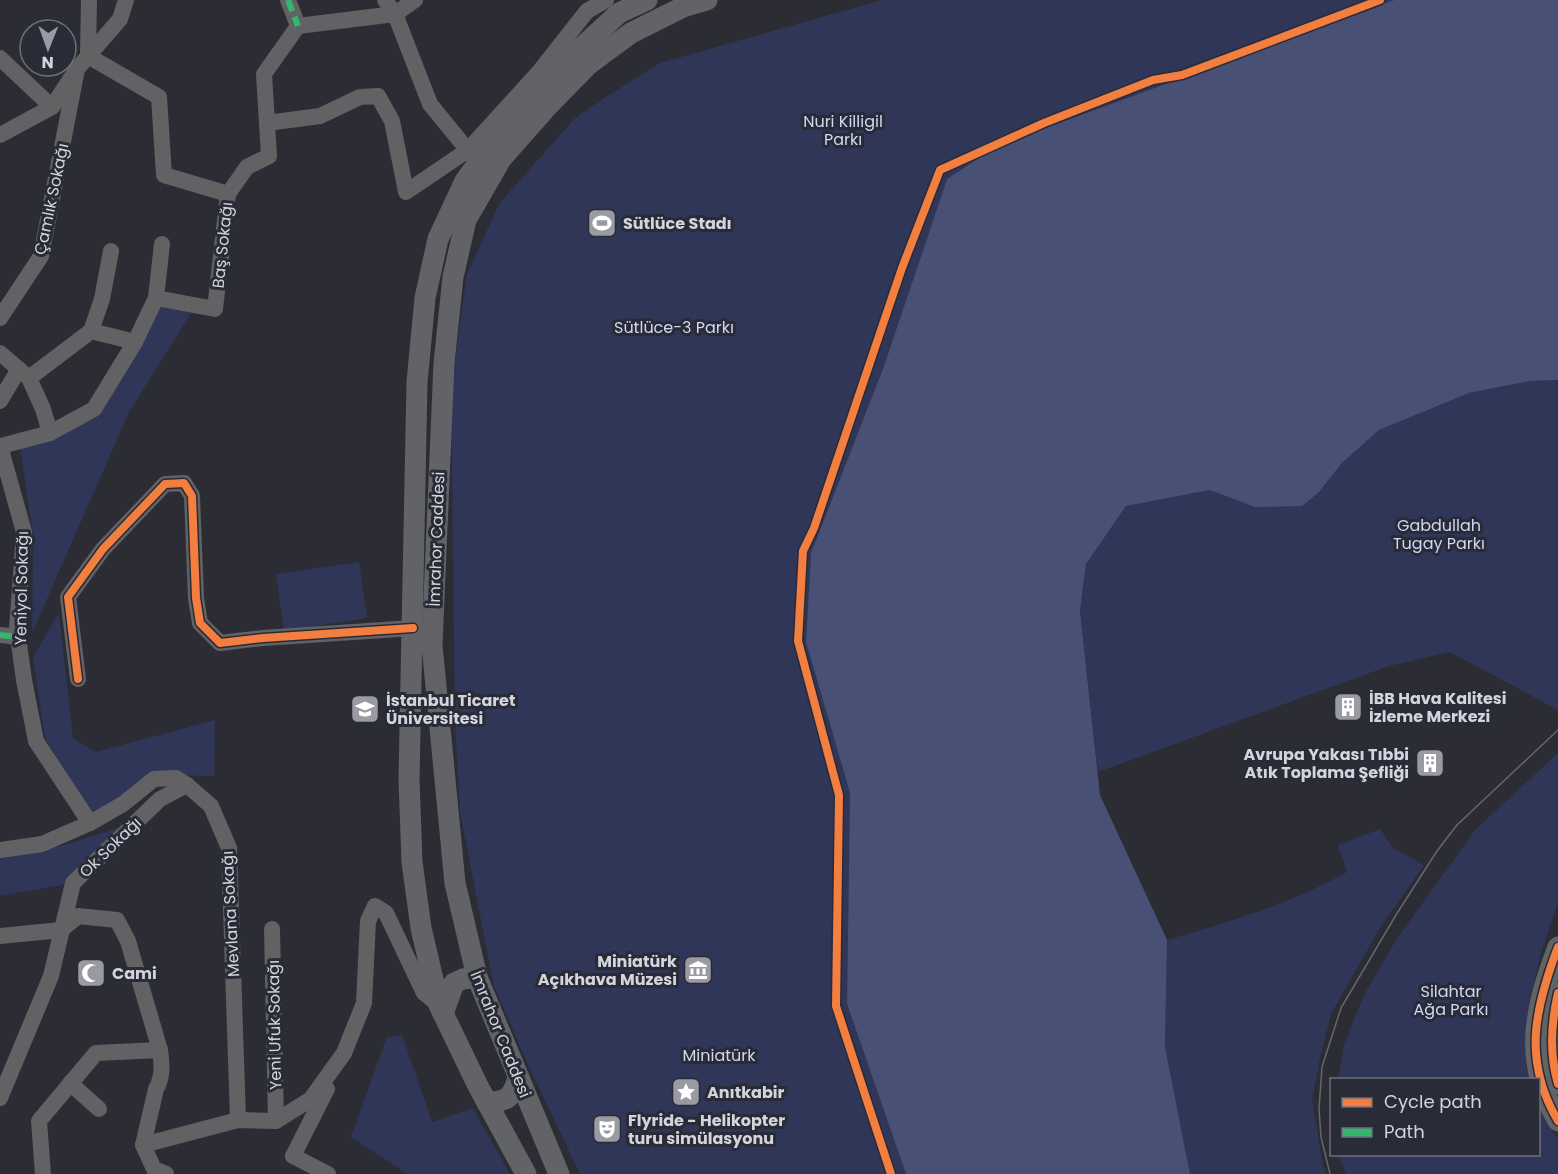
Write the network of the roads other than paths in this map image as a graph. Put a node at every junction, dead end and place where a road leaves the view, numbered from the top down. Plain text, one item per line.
1 (89, 0) edge
2 (126, 0) edge
3 (288, 0) edge
4 (415, 0) edge
5 (606, 0) edge
6 (707, 0) edge
7 (644, 1) edge
8 (390, 7) edge
9 (653, 22) junction
10 (298, 27) junction
11 (88, 56) junction
12 (0, 58) edge
13 (78, 68) edge
14 (71, 78) edge
15 (75, 78) edge
16 (52, 107) junction
17 (267, 123) junction
18 (0, 135) edge
19 (473, 157) junction
20 (228, 194) junction
21 (162, 244) dead end
22 (111, 251) dead end
23 (156, 298) junction
24 (0, 318) edge
25 (91, 331) junction
26 (135, 342) junction
27 (0, 353) edge
28 (24, 374) junction
29 (0, 401) edge
30 (50, 433) junction
31 (1, 446) edge
32 (413, 628) junction
33 (0, 635) edge
34 (18, 637) junction
35 (78, 679) dead end
36 (436, 692) junction
37 (411, 695) junction
38 (187, 785) junction
39 (90, 823) junction
40 (0, 850) edge
41 (272, 929) dead end
42 (61, 930) junction
43 (0, 936) edge
44 (1558, 947) edge
45 (477, 977) junction
46 (1558, 993) edge
47 (441, 1009) junction
48 (160, 1050) junction
49 (344, 1053) junction
50 (518, 1078) junction
51 (70, 1083) junction
52 (1558, 1084) edge
53 (0, 1098) edge
54 (487, 1103) junction
55 (99, 1109) dead end
56 (238, 1120) junction
57 (1558, 1120) edge
58 (276, 1121) junction
59 (143, 1145) junction
60 (293, 1156) junction
61 (43, 1174) edge
62 (166, 1174) edge
63 (299, 1174) edge
64 (328, 1174) edge
65 (526, 1174) edge
66 (559, 1174) edge

1 - 11 street
2 - 11 street
3 - 10 street
4 - 8 street
5 - 19 street
6 - 9 main road, İmrahor Caddesi
7 - 9 main road
7 - 19 main road, İmrahor Caddesi
8 - 10 street
8 - 19 street
9 - 36 main road, İmrahor Caddesi
10 - 17 street
11 - 13 street
11 - 20 street
12 - 16 street
14 - 16 street
15 - 24 street, Çamlık Sokağı
16 - 18 street
17 - 19 street
17 - 20 street
19 - 32 main road, İmrahor Caddesi
20 - 23 street, Baş Sokağı
21 - 23 street
22 - 25 street
23 - 26 street
25 - 26 street
25 - 28 street
26 - 30 street
27 - 28 street
28 - 29 street
28 - 30 street
30 - 31 street
31 - 34 street, Yeniyol Sokağı
32 - 35 street
32 - 37 main road, İmrahor Caddesi
33 - 34 street
34 - 39 street, Yeniyol Sokağı
36 - 37 main road
36 - 45 main road, İmrahor Caddesi
37 - 47 main road, İmrahor Caddesi
38 - 39 street, Mevlana Sokağı
38 - 42 street, Ok Sokağı
38 - 56 street, Mevlana Sokağı
39 - 40 street, Mevlana Sokağı
41 - 58 street, Yeni Ufuk Sokağı
42 - 43 street
42 - 48 street
42 - 53 street, Ok Sokağı
44 - 57 main road
45 - 47 main road
45 - 50 main road, İmrahor Caddesi
46 - 52 main road
47 - 49 street
47 - 54 main road, İmrahor Caddesi
48 - 51 street
48 - 59 street
49 - 58 street
49 - 60 street
50 - 54 main road
50 - 66 main road, İmrahor Caddesi
51 - 55 street
51 - 61 street
54 - 65 main road, İmrahor Caddesi
56 - 58 street
56 - 59 street
59 - 62 street
60 - 63 street
60 - 64 street

